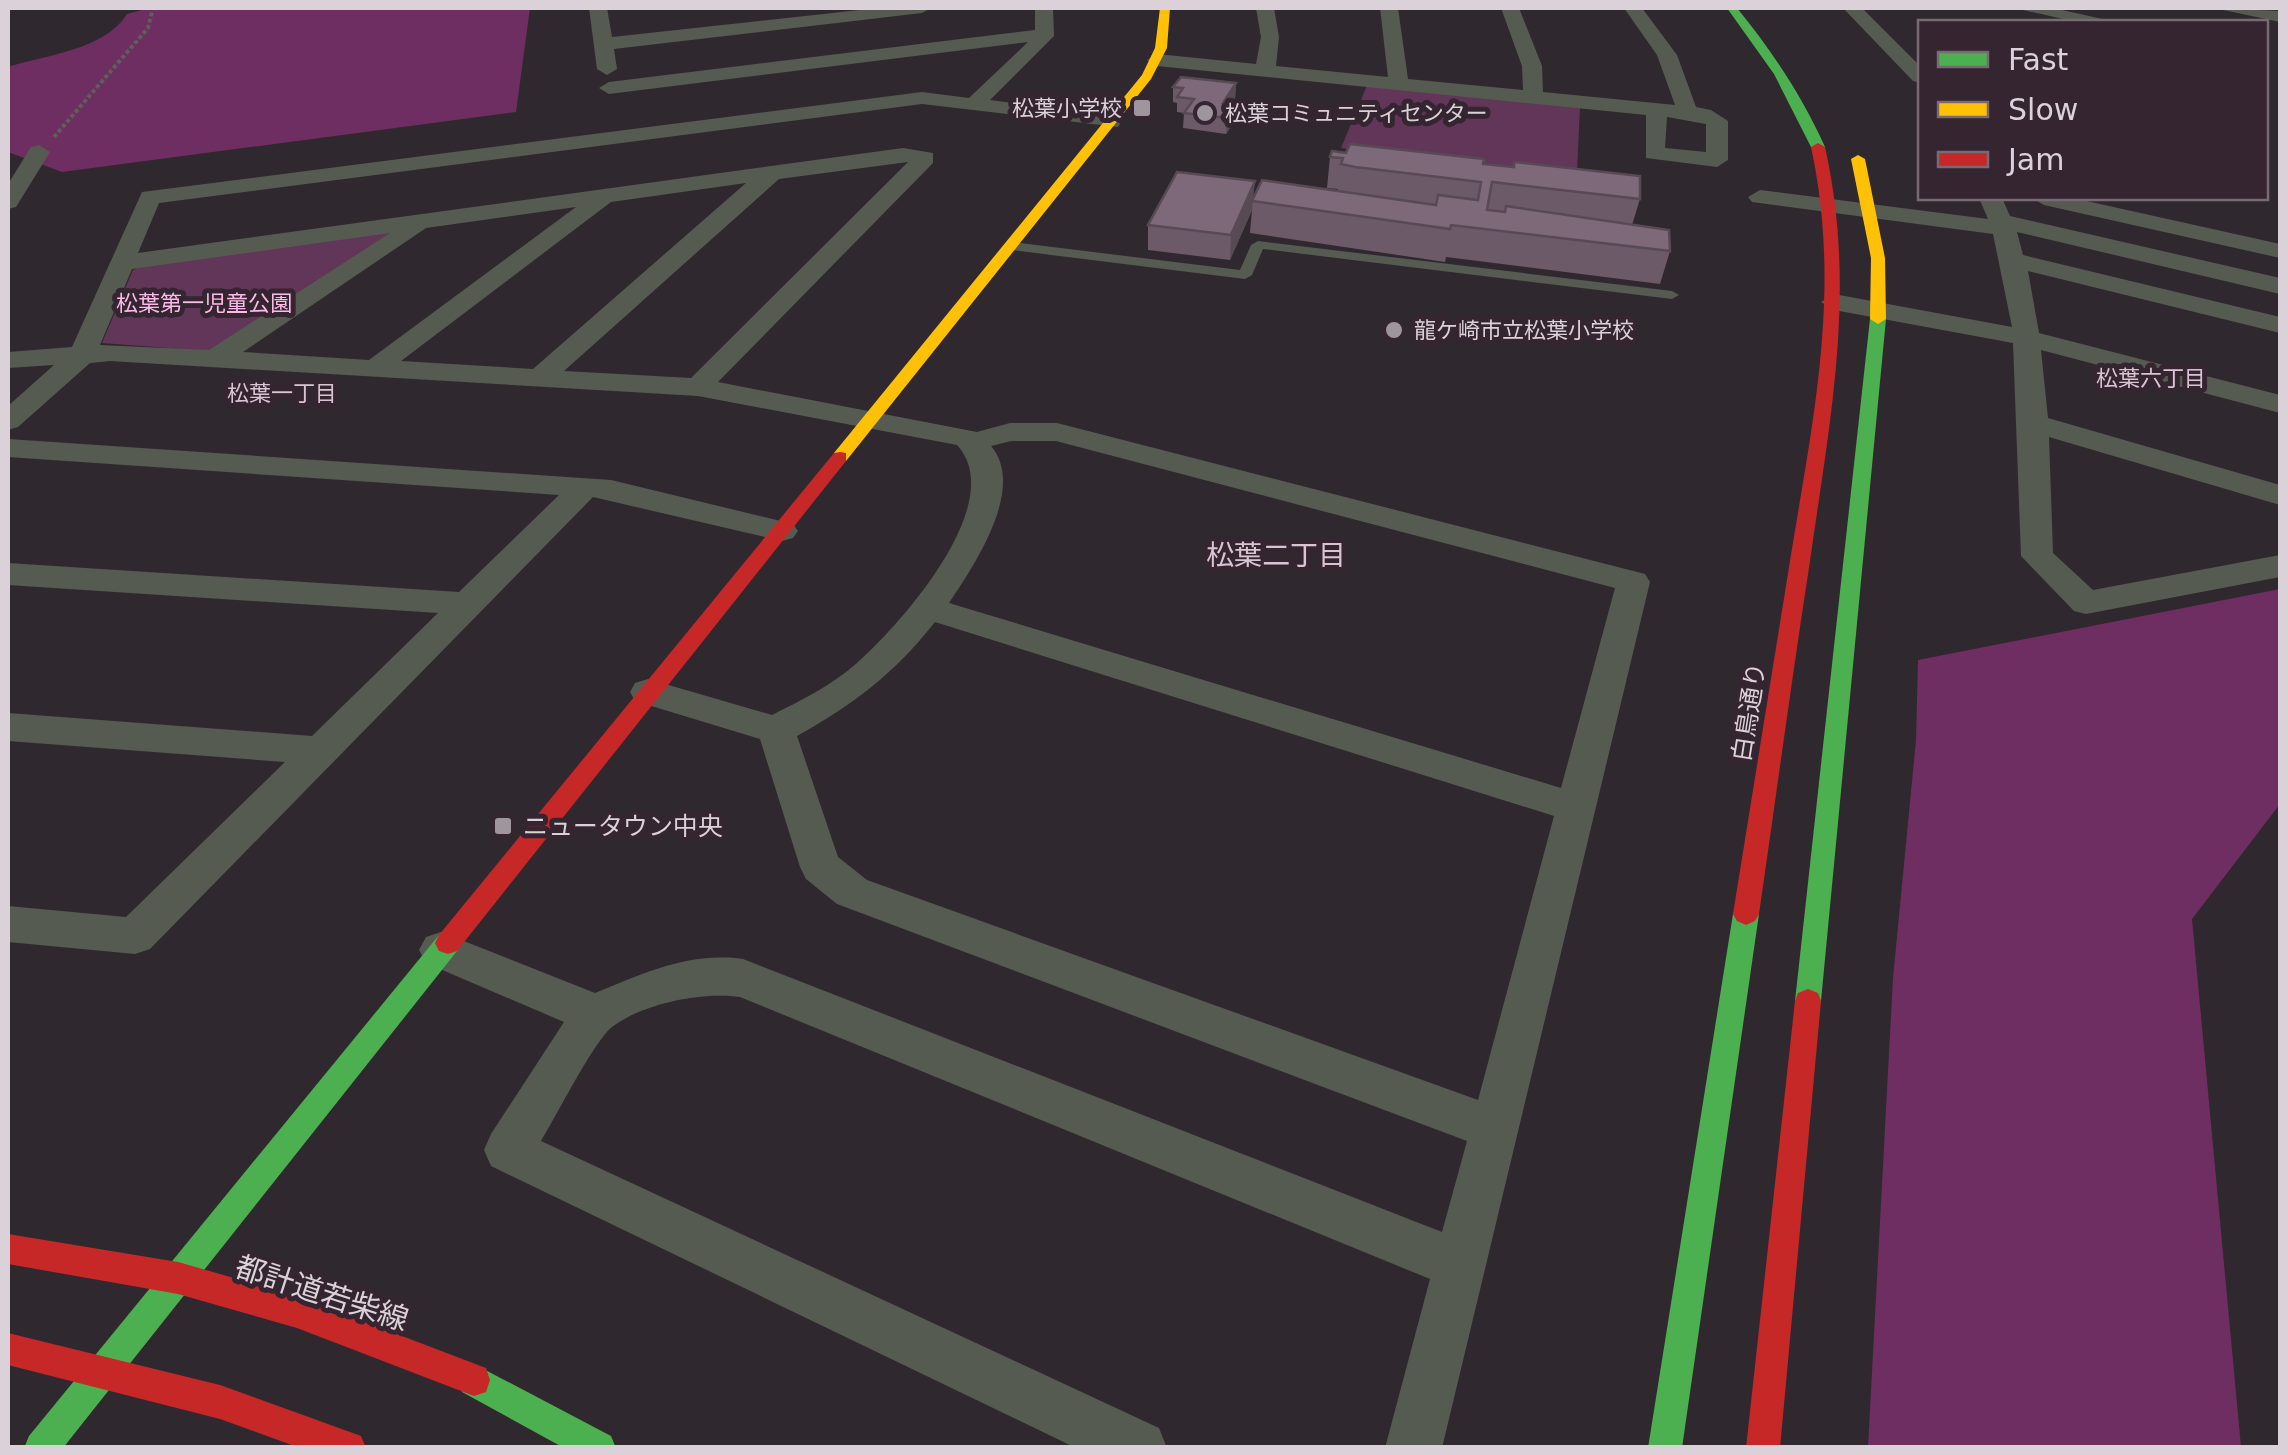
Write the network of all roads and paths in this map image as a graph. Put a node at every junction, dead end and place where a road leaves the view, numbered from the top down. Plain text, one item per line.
1 (153, 8) edge
2 (598, 8) edge
3 (922, 8) edge
4 (1044, 8) edge
5 (1165, 8) edge
6 (1265, 8) edge
7 (1389, 8) edge
8 (1510, 8) edge
9 (1633, 8) edge
10 (1732, 8) edge
11 (1852, 8) edge
12 (2023, 8) edge
13 (2223, 8) edge
14 (2280, 17) edge
15 (2095, 20) edge
16 (1878, 32) junction
17 (1906, 32) dead end
18 (1045, 34) junction
19 (603, 44) junction
20 (1157, 60) junction
21 (1265, 70) junction
22 (1918, 74) edge
23 (1400, 84) junction
24 (1533, 97) junction
25 (975, 104) junction
26 (1657, 110) junction
27 (612, 112) junction
28 (1688, 112) junction
29 (1110, 122) junction
30 (1850, 137) dead end
31 (24, 165) edge
32 (772, 173) junction
33 (606, 196) junction
34 (1760, 197) dead end
35 (2053, 200) edge
36 (8, 202) edge
37 (2000, 216) edge
38 (425, 221) junction
39 (1011, 246) junction
40 (2280, 251) edge
41 (2014, 260) junction
42 (122, 263) junction
43 (2280, 286) edge
44 (1672, 295) dead end
45 (1834, 302) junction
46 (1879, 308) junction
47 (2280, 325) edge
48 (2023, 336) junction
49 (82, 355) junction
50 (8, 360) edge
51 (215, 360) junction
52 (374, 368) junction
53 (539, 378) junction
54 (698, 386) junction
55 (2280, 404) edge
56 (872, 419) junction
57 (8, 421) edge
58 (2034, 423) junction
59 (972, 442) junction
60 (8, 448) edge
61 (585, 486) junction
62 (2280, 494) edge
63 (782, 530) junction
64 (2280, 566) edge
65 (8, 574) edge
66 (468, 604) junction
67 (928, 608) junction
68 (648, 692) junction
69 (8, 727) edge
70 (776, 730) junction
71 (320, 751) junction
72 (1576, 808) junction
73 (8, 924) edge
74 (441, 950) junction
75 (595, 1014) junction
76 (1494, 1130) junction
77 (8, 1249) edge
78 (1460, 1266) junction
79 (178, 1278) junction
80 (8, 1349) edge
81 (102, 1372) junction
82 (41, 1448) edge
83 (349, 1448) edge
84 (599, 1448) edge
85 (1139, 1448) edge
86 (1413, 1448) edge
87 (1665, 1448) edge
88 (1763, 1448) edge

1 - 31 path
2 - 19 street
3 - 19 street
4 - 18 street
5 - 20 main road
6 - 21 street
7 - 23 street
8 - 24 street
9 - 28 street
10 - 45 main road, 白鳥通り
11 - 16 street
12 - 15 street
13 - 14 street
16 - 17 street
16 - 22 street
18 - 25 street
18 - 27 street
19 - 27 street
20 - 21 street
20 - 29 main road
21 - 23 street
23 - 24 street
24 - 26 street
25 - 27 street
25 - 29 street
26 - 28 street
26 - 28 street
27 - 42 street
29 - 39 main road
30 - 46 main road
31 - 36 street
32 - 33 street
32 - 53 street
32 - 54 street
33 - 38 street
33 - 52 street
34 - 37 street
35 - 40 street
37 - 41 street
37 - 43 street
38 - 42 street
38 - 51 street
39 - 44 lane
39 - 56 main road
41 - 47 street
41 - 48 street
42 - 49 street
45 - 46 street
45 - 87 main road, 白鳥通り
46 - 48 street
46 - 88 main road
48 - 55 street
48 - 58 street
49 - 50 street
49 - 51 street
49 - 57 street
51 - 52 street
52 - 53 street
53 - 54 street
54 - 56 street
56 - 59 street
56 - 63 main road
58 - 62 street
58 - 64 street
59 - 67 street
59 - 72 street
60 - 61 street
61 - 63 street
61 - 66 street
63 - 68 main road
65 - 66 street
66 - 71 street
67 - 70 street
67 - 72 street
68 - 70 street
68 - 74 main road
69 - 71 street
70 - 76 street
71 - 73 street
72 - 76 street
74 - 75 street
74 - 79 main road
75 - 78 street
75 - 85 street
76 - 78 street
77 - 79 main road, 都計道若柴線
78 - 86 street
79 - 81 main road
79 - 84 main road, 都計道若柴線
80 - 81 main road
81 - 82 main road
81 - 83 main road

